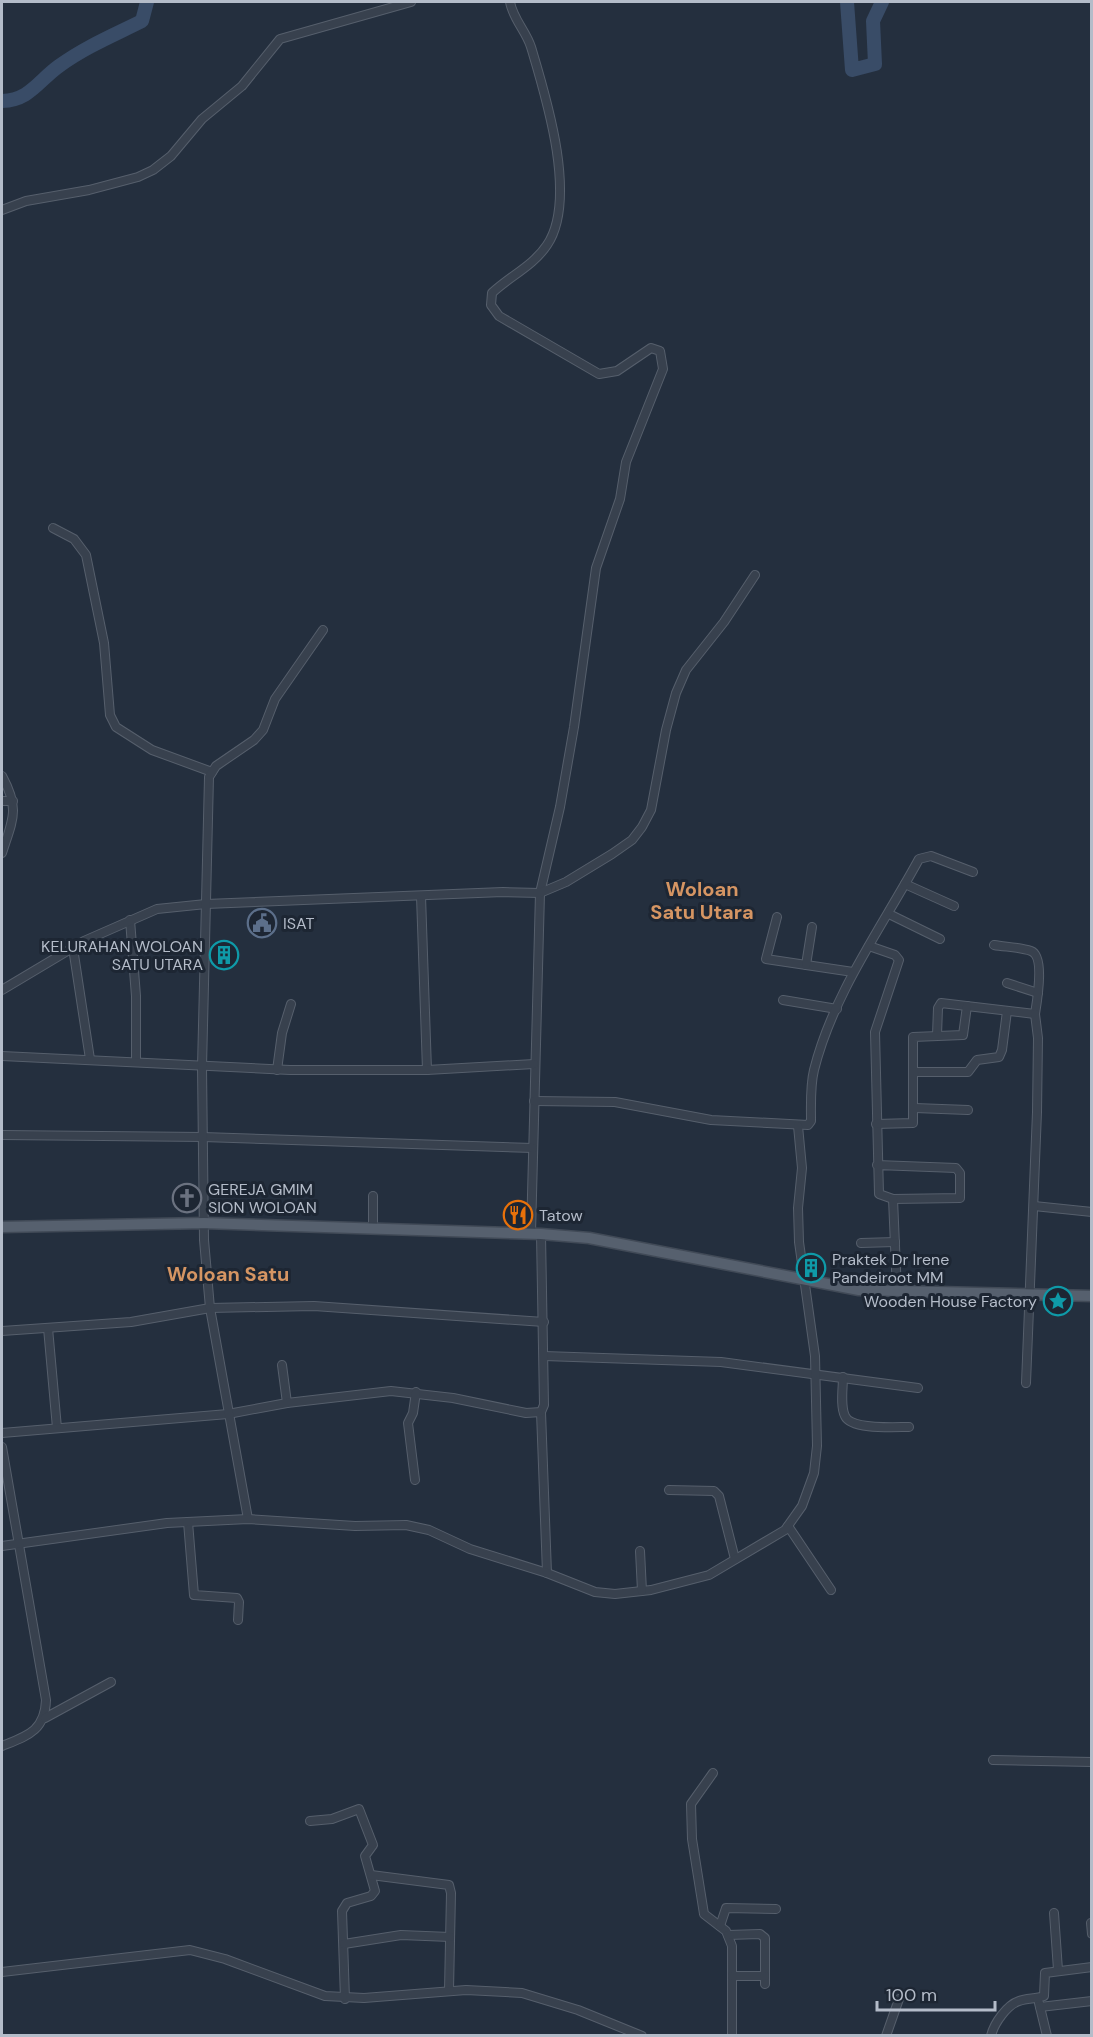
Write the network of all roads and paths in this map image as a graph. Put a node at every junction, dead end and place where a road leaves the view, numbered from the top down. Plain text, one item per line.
1 (411, 2) edge
2 (510, 2) edge
3 (2, 210) edge
4 (53, 528) dead end
5 (755, 575) dead end
6 (323, 630) dead end
7 (212, 771) junction
8 (2, 776) edge
9 (2, 801) edge
10 (14, 801) junction
11 (2, 822) edge
12 (12, 823) junction
13 (2, 853) edge
14 (973, 872) dead end
15 (905, 884) junction
16 (540, 893) junction
17 (421, 896) junction
18 (206, 904) junction
19 (954, 906) dead end
20 (889, 914) junction
21 (777, 917) dead end
22 (130, 920) junction
23 (812, 927) dead end
24 (940, 939) dead end
25 (994, 945) dead end
26 (869, 946) junction
27 (73, 948) junction
28 (806, 965) junction
29 (853, 972) junction
30 (1007, 983) dead end
31 (2, 990) edge
32 (1038, 993) junction
33 (783, 1000) dead end
34 (291, 1004) dead end
35 (967, 1006) junction
36 (837, 1009) junction
37 (1007, 1011) junction
38 (1035, 1014) junction
39 (937, 1035) junction
40 (2, 1056) edge
41 (90, 1059) junction
42 (136, 1061) junction
43 (534, 1064) junction
44 (202, 1067) junction
45 (277, 1070) junction
46 (427, 1070) junction
47 (914, 1072) junction
48 (534, 1101) junction
49 (915, 1108) junction
50 (968, 1110) dead end
51 (876, 1124) junction
52 (798, 1125) junction
53 (2, 1135) edge
54 (203, 1137) junction
55 (533, 1148) junction
56 (877, 1165) junction
57 (373, 1196) dead end
58 (893, 1199) junction
59 (1034, 1206) junction
60 (1092, 1212) edge
61 (204, 1223) junction
62 (2, 1227) edge
63 (373, 1228) junction
64 (536, 1233) junction
65 (895, 1242) junction
66 (861, 1243) dead end
67 (802, 1281) junction
68 (897, 1292) junction
69 (1030, 1293) junction
70 (1092, 1296) edge
71 (210, 1308) junction
72 (544, 1322) junction
73 (48, 1328) junction
74 (2, 1331) edge
75 (544, 1356) junction
76 (282, 1365) dead end
77 (815, 1373) junction
78 (843, 1377) junction
79 (1026, 1383) dead end
80 (918, 1388) dead end
81 (416, 1392) junction
82 (287, 1403) junction
83 (541, 1412) junction
84 (228, 1414) junction
85 (909, 1427) dead end
86 (57, 1428) junction
87 (2, 1433) edge
88 (2, 1447) edge
89 (415, 1480) dead end
90 (669, 1490) dead end
91 (248, 1519) junction
92 (188, 1522) junction
93 (788, 1526) junction
94 (19, 1543) junction
95 (2, 1546) edge
96 (640, 1551) dead end
97 (735, 1558) junction
98 (547, 1573) junction
99 (831, 1590) dead end
100 (642, 1591) junction
101 (238, 1620) dead end
102 (111, 1682) dead end
103 (45, 1718) junction
104 (2, 1746) edge
105 (993, 1760) dead end
106 (1092, 1762) edge
107 (713, 1773) dead end
108 (310, 1821) dead end
109 (371, 1875) junction
110 (776, 1909) dead end
111 (1054, 1913) dead end
112 (1091, 1923) edge
113 (720, 1926) junction
114 (1092, 1934) edge
115 (728, 1935) junction
116 (450, 1937) junction
117 (344, 1944) junction
118 (1092, 1966) edge
119 (1058, 1970) junction
120 (2, 1972) edge
121 (732, 1976) junction
122 (449, 1990) junction
123 (345, 1999) junction
124 (899, 1999) dead end
125 (1092, 2001) edge
126 (1039, 2003) junction
127 (642, 2036) edge
128 (732, 2036) edge
129 (886, 2036) edge
130 (991, 2036) edge
131 (1047, 2036) edge

1 - 3 street
2 - 16 street
4 - 7 street
5 - 16 street
6 - 7 street
7 - 18 street
8 - 10 street
9 - 10 street
10 - 12 street
11 - 12 street
12 - 13 street
14 - 15 street
15 - 19 street
15 - 20 street
16 - 17 street
16 - 43 street
17 - 18 street
17 - 46 street
18 - 22 street
18 - 44 street
20 - 24 street
20 - 26 street
21 - 28 street
22 - 27 street
22 - 42 street
23 - 28 street
25 - 32 street
26 - 29 street
26 - 51 street
27 - 31 street
27 - 41 street
28 - 29 street
29 - 36 street
30 - 32 street
32 - 38 street
33 - 36 street
34 - 45 street
35 - 37 street
35 - 39 street
35 - 39 street
36 - 52 street
37 - 38 street
37 - 47 street
38 - 59 street
39 - 47 street
40 - 41 street
41 - 42 street
42 - 44 street
43 - 46 street
43 - 48 street
44 - 45 street
44 - 54 street
45 - 46 street
47 - 49 street
48 - 52 street
48 - 55 street
49 - 50 street
49 - 51 street
51 - 56 street
52 - 67 street
53 - 54 street
54 - 55 street
54 - 61 street
55 - 64 street
56 - 58 street
56 - 58 street
57 - 63 street
58 - 65 street
59 - 60 street
59 - 69 street
61 - 62 main road
61 - 63 main road
61 - 71 street
63 - 64 main road
64 - 67 main road
64 - 72 street
65 - 66 street
65 - 68 street
67 - 68 main road
67 - 77 street
68 - 69 main road
69 - 70 main road
69 - 79 street
71 - 72 street
71 - 73 street
71 - 84 street
72 - 75 street
73 - 74 street
73 - 86 street
75 - 77 street
75 - 83 street
76 - 82 street
77 - 78 street
77 - 93 street
78 - 80 street
78 - 85 street
81 - 82 street
81 - 83 street
81 - 89 street
82 - 84 street
83 - 98 street
84 - 86 street
84 - 91 street
86 - 87 street
88 - 94 street
90 - 97 street
91 - 92 street
91 - 98 street
92 - 94 street
92 - 101 street
93 - 97 street
93 - 99 street
94 - 95 street
94 - 103 street
96 - 100 street
97 - 100 street
98 - 100 street
102 - 103 street
103 - 104 street
105 - 106 street
107 - 113 street
108 - 109 street
109 - 116 street
109 - 117 street
110 - 113 street
111 - 119 street
112 - 114 street
113 - 115 street
115 - 121 street
115 - 121 street
116 - 117 street
116 - 122 street
117 - 123 street
118 - 119 street
119 - 126 street
120 - 123 street
121 - 128 street
122 - 123 street
122 - 127 street
124 - 129 street
125 - 126 street
126 - 130 street
126 - 131 street

